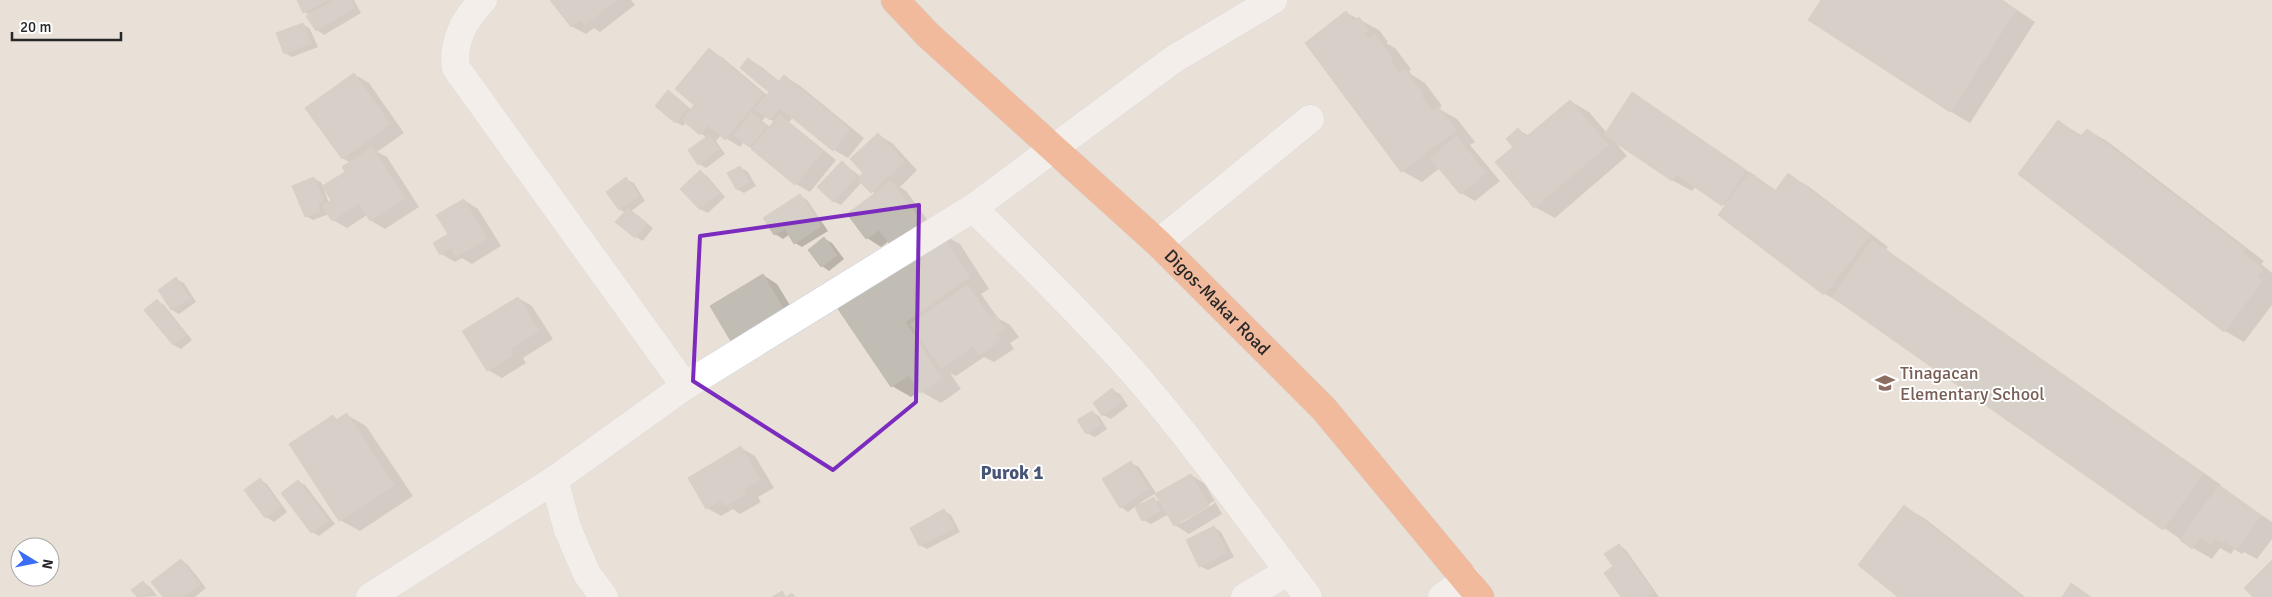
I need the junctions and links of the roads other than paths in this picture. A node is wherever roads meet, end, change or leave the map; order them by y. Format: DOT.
graph roads {
  1 [pos="483,0"];
  2 [pos="874,0"];
  3 [pos="895,0"];
  4 [pos="1273,0"];
  5 [pos="928,35"];
  6 [pos="1310,119"];
  7 [pos="1054,146"];
  8 [pos="973,208"];
  9 [pos="1158,243"];
  10 [pos="685,386"];
  11 [pos="554,480"];
  12 [pos="1289,571"];
  13 [pos="1474,588"];
  14 [pos="370,597"];
  15 [pos="604,597"];
  16 [pos="1245,597"];
  17 [pos="1308,597"];
  18 [pos="1442,597"];
  1 -- 10 [label="street"];
  2 -- 5 [label="highway, Digos-Makar Road"];
  3 -- 5 [label="highway, Digos-Makar Road"];
  4 -- 7 [label="street"];
  5 -- 7 [label="highway, Digos-Makar Road"];
  6 -- 9 [label="street"];
  7 -- 8 [label="street"];
  7 -- 9 [label="highway, Digos-Makar Road"];
  8 -- 10 [label="street"];
  8 -- 12 [label="street"];
  9 -- 13 [label="highway, Digos-Makar Road"];
  10 -- 11 [label="street"];
  11 -- 14 [label="street"];
  11 -- 15 [label="street"];
  12 -- 16 [label="street"];
  12 -- 17 [label="street"];
  13 -- 18 [label="street"];
}
